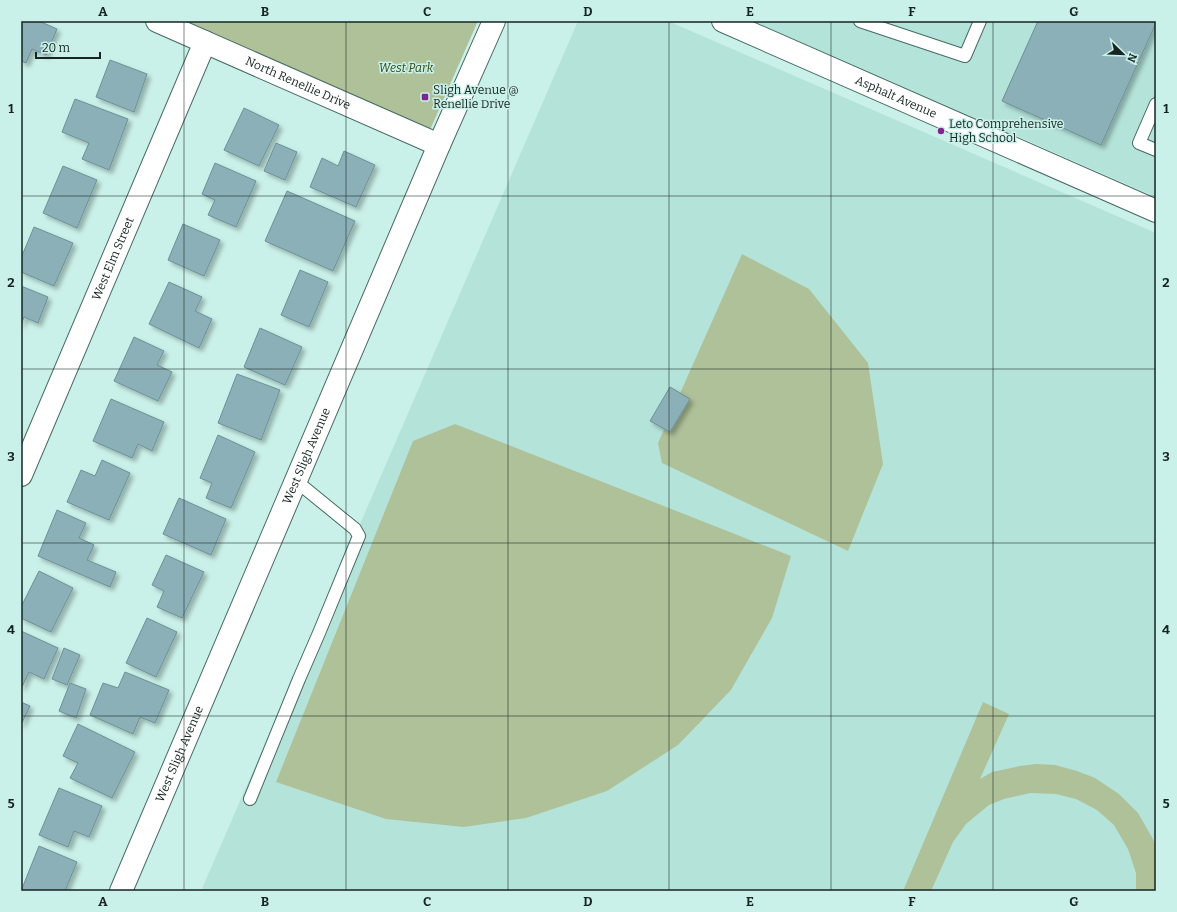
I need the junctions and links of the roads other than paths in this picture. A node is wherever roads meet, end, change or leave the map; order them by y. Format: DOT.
graph roads {
  1 [pos="157,21"];
  2 [pos="494,21"];
  3 [pos="723,21"];
  4 [pos="860,21"];
  5 [pos="980,21"];
  6 [pos="205,42"];
  7 [pos="1156,104"];
  8 [pos="439,146"];
  9 [pos="1156,150"];
  10 [pos="1156,212"];
  11 [pos="21,475"];
  12 [pos="296,481"];
  13 [pos="250,799"];
  14 [pos="121,891"];
  1 -- 6 [label="street, North Renellie Drive"];
  2 -- 8 [label="street, West Sligh Avenue"];
  3 -- 10 [label="street, Asphalt Avenue"];
  4 -- 5 [label="lane"];
  6 -- 8 [label="street, North Renellie Drive"];
  6 -- 11 [label="street, West Elm Street"];
  7 -- 9 [label="lane"];
  8 -- 12 [label="street, West Sligh Avenue"];
  12 -- 13 [label="lane"];
  12 -- 14 [label="street, West Sligh Avenue"];
}
